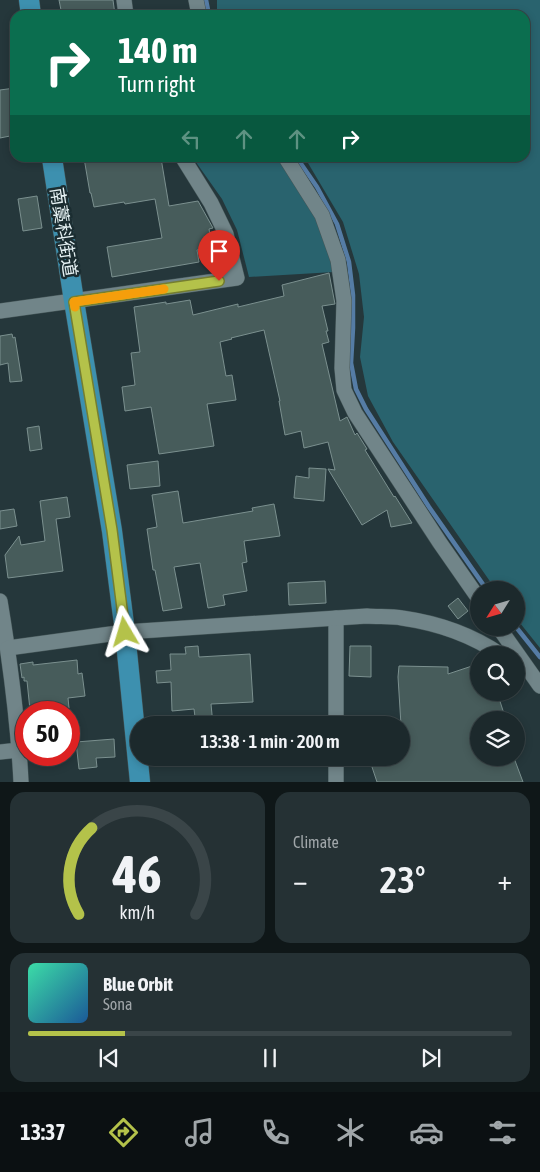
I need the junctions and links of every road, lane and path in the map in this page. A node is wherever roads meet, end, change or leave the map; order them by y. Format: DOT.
graph roads {
  1 [pos="53,162"];
  2 [pos="185,162"];
  3 [pos="289,162"];
  4 [pos="74,302"];
  5 [pos="0,311"];
  6 [pos="470,586"];
  7 [pos="0,601"];
  8 [pos="336,618"];
  9 [pos="125,632"];
  10 [pos="505,636"];
  11 [pos="487,646"];
  12 [pos="8,648"];
  13 [pos="525,675"];
  14 [pos="540,686"];
  15 [pos="540,693"];
  16 [pos="15,713"];
  17 [pos="336,716"];
  18 [pos="15,750"];
  19 [pos="0,752"];
  20 [pos="20,766"];
  21 [pos="336,766"];
  22 [pos="21,782"];
  23 [pos="140,782"];
  24 [pos="336,782"];
  1 -- 4 [label="main road, 南藁科街道"];
  2 -- 4 [label="street"];
  3 -- 6 [label="street"];
  4 -- 5 [label="street"];
  4 -- 9 [label="main road, 南藁科街道"];
  7 -- 12 [label="street"];
  8 -- 9 [label="street"];
  8 -- 11 [label="street"];
  8 -- 17 [label="street"];
  9 -- 12 [label="street"];
  9 -- 23 [label="main road, 南藁科街道"];
  10 -- 14 [label="street"];
  12 -- 16 [label="street"];
  13 -- 15 [label="street"];
  18 -- 19 [label="street"];
  20 -- 22 [label="street"];
  21 -- 24 [label="street"];
}
